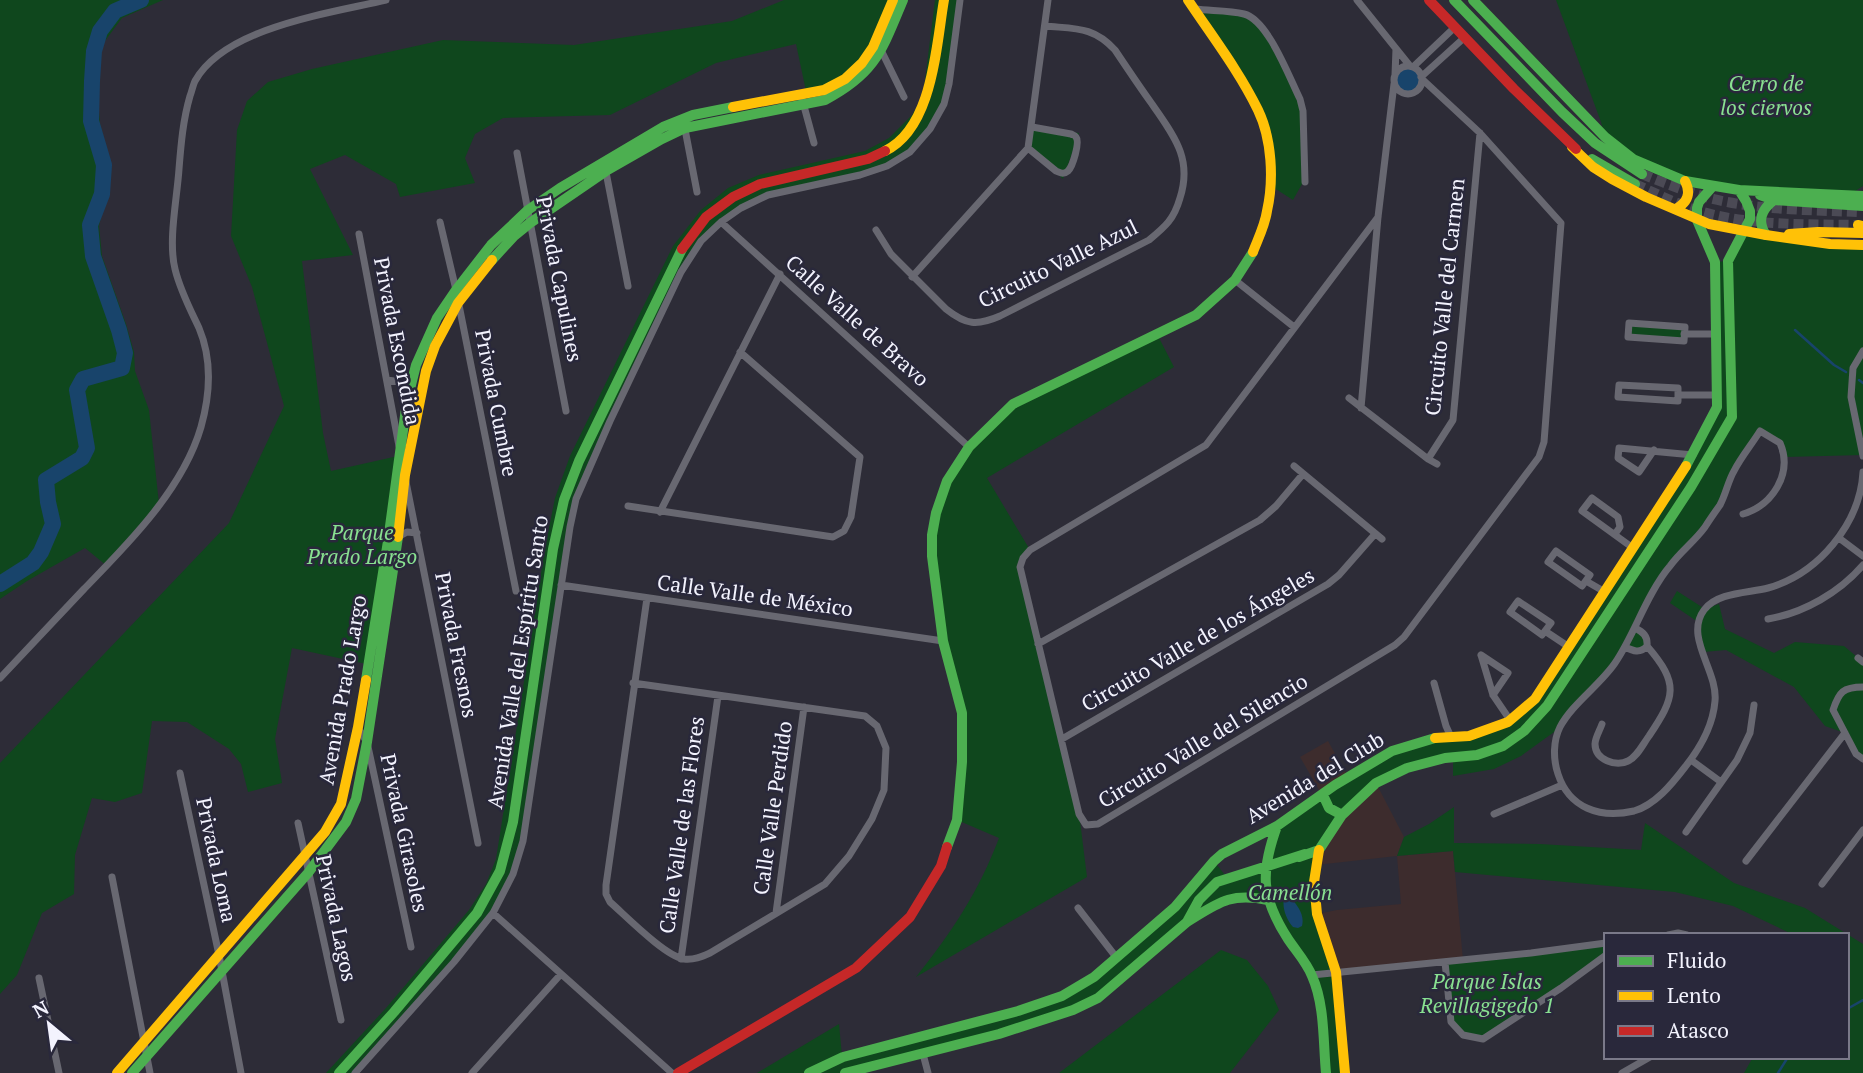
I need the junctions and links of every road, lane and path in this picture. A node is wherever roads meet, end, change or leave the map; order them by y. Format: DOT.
graph roads {
  1 [pos="386,0"];
  2 [pos="893,0"];
  3 [pos="903,0"];
  4 [pos="944,0"];
  5 [pos="960,0"];
  6 [pos="1048,0"];
  7 [pos="1188,0"];
  8 [pos="1357,0"];
  9 [pos="1429,0"];
  10 [pos="1454,0"];
  11 [pos="1473,0"];
  12 [pos="1195,9"];
  13 [pos="1045,26"];
  14 [pos="884,32"];
  15 [pos="1460,32"];
  16 [pos="1396,48"];
  17 [pos="882,52"];
  18 [pos="1417,72"];
  19 [pos="1395,75"];
  20 [pos="1394,84"];
  21 [pos="1417,90"];
  22 [pos="1405,93"];
  23 [pos="1438,95"];
  24 [pos="904,97"];
  25 [pos="1548,97"];
  26 [pos="802,100"];
  27 [pos="1391,107"];
  28 [pos="1585,118"];
  29 [pos="684,123"];
  30 [pos="1032,127"];
  31 [pos="1480,133"];
  32 [pos="814,143"];
  33 [pos="1572,147"];
  34 [pos="1028,148"];
  35 [pos="517,153"];
  36 [pos="605,166"];
  37 [pos="1642,174"];
  38 [pos="1685,181"];
  39 [pos="1305,182"];
  40 [pos="1635,184"];
  41 [pos="1713,186"];
  42 [pos="1745,191"];
  43 [pos="697,192"];
  44 [pos="1863,196"];
  45 [pos="1774,200"];
  46 [pos="1676,209"];
  47 [pos="1861,210"];
  48 [pos="528,211"];
  49 [pos="1378,218"];
  50 [pos="1697,220"];
  51 [pos="440,222"];
  52 [pos="721,222"];
  53 [pos="530,223"];
  54 [pos="1861,228"];
  55 [pos="876,230"];
  56 [pos="1743,231"];
  57 [pos="359,234"];
  58 [pos="1770,236"];
  59 [pos="1863,244"];
  60 [pos="780,274"];
  61 [pos="912,277"];
  62 [pos="1235,280"];
  63 [pos="628,286"];
  64 [pos="456,290"];
  65 [pos="458,303"];
  66 [pos="1294,327"];
  67 [pos="1684,334"];
  68 [pos="1717,334"];
  69 [pos="1863,351"];
  70 [pos="740,352"];
  71 [pos="413,378"];
  72 [pos="387,380"];
  73 [pos="1678,395"];
  74 [pos="1717,395"];
  75 [pos="1349,398"];
  76 [pos="1361,408"];
  77 [pos="566,411"];
  78 [pos="969,447"];
  79 [pos="1654,450"];
  80 [pos="400,454"];
  81 [pos="1692,455"];
  82 [pos="1863,456"];
  83 [pos="1428,459"];
  84 [pos="1437,464"];
  85 [pos="1294,466"];
  86 [pos="1863,472"];
  87 [pos="1303,474"];
  88 [pos="405,475"];
  89 [pos="628,506"];
  90 [pos="660,512"];
  91 [pos="1743,514"];
  92 [pos="417,533"];
  93 [pos="1615,534"];
  94 [pos="398,537"];
  95 [pos="1839,538"];
  96 [pos="1633,548"];
  97 [pos="1863,556"];
  98 [pos="1863,565"];
  99 [pos="1619,571"];
  100 [pos="1630,578"];
  101 [pos="1586,580"];
  102 [pos="561,585"];
  103 [pos="516,591"];
  104 [pos="1605,592"];
  105 [pos="647,598"];
  106 [pos="1768,619"];
  107 [pos="1635,628"];
  108 [pos="1545,631"];
  109 [pos="943,640"];
  110 [pos="1038,644"];
  111 [pos="1647,646"];
  112 [pos="1625,647"];
  113 [pos="1569,648"];
  114 [pos="0,678"];
  115 [pos="1434,683"];
  116 [pos="633,684"];
  117 [pos="1863,687"];
  118 [pos="1493,695"];
  119 [pos="718,696"];
  120 [pos="1535,699"];
  121 [pos="1754,705"];
  122 [pos="1546,706"];
  123 [pos="804,707"];
  124 [pos="1510,720"];
  125 [pos="1602,724"];
  126 [pos="358,727"];
  127 [pos="1844,733"];
  128 [pos="1451,737"];
  129 [pos="1062,739"];
  130 [pos="367,742"];
  131 [pos="1863,759"];
  132 [pos="1691,760"];
  133 [pos="180,773"];
  134 [pos="1721,782"];
  135 [pos="1562,785"];
  136 [pos="1323,795"];
  137 [pos="1494,814"];
  138 [pos="1342,815"];
  139 [pos="298,823"];
  140 [pos="1274,829"];
  141 [pos="1863,830"];
  142 [pos="1685,832"];
  143 [pos="478,843"];
  144 [pos="1319,849"];
  145 [pos="305,855"];
  146 [pos="1746,860"];
  147 [pos="308,873"];
  148 [pos="112,877"];
  149 [pos="1822,884"];
  150 [pos="1268,900"];
  151 [pos="1078,908"];
  152 [pos="493,913"];
  153 [pos="776,913"];
  154 [pos="1187,922"];
  155 [pos="1604,943"];
  156 [pos="411,947"];
  157 [pos="219,955"];
  158 [pos="1604,956"];
  159 [pos="1116,957"];
  160 [pos="681,958"];
  161 [pos="1445,962"];
  162 [pos="222,971"];
  163 [pos="1336,972"];
  164 [pos="561,974"];
  165 [pos="1312,975"];
  166 [pos="39,978"];
  167 [pos="341,1020"];
  168 [pos="145,1041"];
  169 [pos="923,1054"];
  170 [pos="146,1057"];
  171 [pos="1646,1059"];
  172 [pos="59,1073"];
  173 [pos="117,1073"];
  174 [pos="132,1073"];
  175 [pos="150,1073"];
  176 [pos="241,1073"];
  177 [pos="339,1073"];
  178 [pos="355,1073"];
  179 [pos="472,1073"];
  180 [pos="672,1073"];
  181 [pos="678,1073"];
  182 [pos="809,1073"];
  183 [pos="845,1073"];
  184 [pos="928,1073"];
  185 [pos="1326,1073"];
  186 [pos="1345,1073"];
  187 [pos="1622,1073"];
  1 -- 114 [label="street"];
  2 -- 14 [label="street, Avenida Prado Largo"];
  3 -- 14 [label="street, Avenida Prado Largo"];
  4 -- 177 [label="street, Avenida Valle del Espíritu Santo"];
  5 -- 52 [label="street"];
  6 -- 13 [label="street"];
  7 -- 12 [label="street"];
  8 -- 16 [label="street, Circuito Valle del Silencio"];
  9 -- 15 [label="street"];
  10 -- 25 [label="street"];
  11 -- 28 [label="street"];
  12 -- 39 [label="street"];
  12 -- 62 [label="street"];
  13 -- 30 [label="street"];
  13 -- 61 [label="street, Circuito Valle Azul"];
  14 -- 17 [label="street, Avenida Prado Largo"];
  14 -- 26 [label="street, Avenida Prado Largo"];
  15 -- 18 [label="street"];
  15 -- 18 [label="street"];
  15 -- 33 [label="street"];
  16 -- 18 [label="street, Circuito Valle del Silencio"];
  16 -- 19 [label="street"];
  17 -- 24 [label="street"];
  17 -- 26 [label="street, Avenida Prado Largo"];
  18 -- 19 [label="street"];
  18 -- 21 [label="street"];
  18 -- 23 [label="street, Circuito Valle del Silencio"];
  19 -- 20 [label="street"];
  20 -- 22 [label="street"];
  20 -- 27 [label="street"];
  21 -- 22 [label="street"];
  21 -- 23 [label="street, Circuito Valle del Silencio"];
  22 -- 27 [label="street"];
  23 -- 31 [label="street, Circuito Valle del Silencio"];
  25 -- 28 [label="street"];
  25 -- 37 [label="street"];
  26 -- 29 [label="street, Avenida Prado Largo"];
  26 -- 32 [label="street"];
  27 -- 49 [label="street"];
  28 -- 38 [label="street"];
  29 -- 36 [label="street, Avenida Prado Largo"];
  29 -- 43 [label="street"];
  30 -- 34 [label="street"];
  30 -- 34 [label="street"];
  31 -- 83 [label="street, Circuito Valle del Carmen"];
  31 -- 129 [label="street, Circuito Valle del Silencio"];
  33 -- 40 [label="street"];
  33 -- 46 [label="street"];
  34 -- 61 [label="street"];
  35 -- 48 [label="street, Privada Capulines"];
  36 -- 48 [label="street, Avenida Prado Largo"];
  36 -- 53 [label="street, Avenida Prado Largo"];
  36 -- 63 [label="street"];
  38 -- 41 [label="street"];
  38 -- 46 [label="street"];
  41 -- 42 [label="street"];
  41 -- 50 [label="street"];
  42 -- 44 [label="street"];
  42 -- 45 [label="street"];
  42 -- 56 [label="street, Avenida del Club"];
  45 -- 47 [label="street"];
  45 -- 58 [label="street"];
  46 -- 50 [label="street"];
  48 -- 53 [label="street, Privada Capulines"];
  48 -- 64 [label="street, Avenida Prado Largo"];
  49 -- 66 [label="street, Circuito Valle del Silencio"];
  49 -- 76 [label="street"];
  50 -- 56 [label="street"];
  50 -- 68 [label="street, Avenida del Club"];
  51 -- 64 [label="street, Privada Cumbre"];
  52 -- 60 [label="street, Calle Valle de Bravo"];
  52 -- 102 [label="street"];
  53 -- 65 [label="street, Avenida Prado Largo"];
  53 -- 77 [label="street, Privada Capulines"];
  54 -- 58 [label="street"];
  55 -- 61 [label="street, Circuito Valle Azul"];
  56 -- 58 [label="street"];
  56 -- 100 [label="street, Avenida del Club"];
  57 -- 72 [label="street, Privada Escondida"];
  58 -- 59 [label="street"];
  60 -- 70 [label="street"];
  60 -- 78 [label="street, Calle Valle de Bravo"];
  62 -- 66 [label="street"];
  62 -- 78 [label="street"];
  64 -- 65 [label="street, Privada Cumbre"];
  64 -- 71 [label="street, Avenida Prado Largo"];
  65 -- 88 [label="street, Avenida Prado Largo"];
  65 -- 103 [label="street, Privada Cumbre"];
  66 -- 110 [label="street, Circuito Valle del Silencio"];
  67 -- 67 [label="street"];
  67 -- 68 [label="street"];
  68 -- 74 [label="street, Avenida del Club"];
  69 -- 82 [label="street"];
  70 -- 90 [label="street"];
  70 -- 90 [label="street"];
  71 -- 72 [label="street"];
  71 -- 80 [label="street, Avenida Prado Largo"];
  72 -- 80 [label="street, Privada Escondida"];
  73 -- 73 [label="street"];
  73 -- 74 [label="street"];
  74 -- 81 [label="street, Avenida del Club"];
  75 -- 76 [label="street, Circuito Valle del Carmen"];
  76 -- 83 [label="street, Circuito Valle del Carmen"];
  78 -- 109 [label="street"];
  79 -- 79 [label="street"];
  79 -- 81 [label="street"];
  80 -- 88 [label="street, Privada Fresnos"];
  80 -- 126 [label="street, Avenida Prado Largo"];
  81 -- 96 [label="street, Avenida del Club"];
  83 -- 84 [label="street, Circuito Valle del Carmen"];
  85 -- 87 [label="street, Circuito Valle de los Ángeles"];
  86 -- 95 [label="street"];
  87 -- 110 [label="street"];
  87 -- 129 [label="street, Circuito Valle de los Ángeles"];
  88 -- 92 [label="street, Privada Fresnos"];
  88 -- 94 [label="street, Avenida Prado Largo"];
  89 -- 90 [label="street"];
  91 -- 107 [label="street"];
  92 -- 94 [label="street"];
  92 -- 143 [label="street, Privada Fresnos"];
  93 -- 93 [label="street"];
  93 -- 96 [label="street"];
  94 -- 130 [label="street, Avenida Prado Largo"];
  95 -- 97 [label="street"];
  95 -- 132 [label="street"];
  96 -- 99 [label="street, Avenida del Club"];
  98 -- 106 [label="street"];
  99 -- 100 [label="street"];
  99 -- 104 [label="street, Avenida del Club"];
  100 -- 122 [label="street, Avenida del Club"];
  101 -- 101 [label="street"];
  101 -- 104 [label="street"];
  102 -- 105 [label="street, Calle Valle de México"];
  102 -- 152 [label="street"];
  104 -- 113 [label="street, Avenida del Club"];
  105 -- 109 [label="street, Calle Valle de México"];
  105 -- 116 [label="street"];
  107 -- 111 [label="street"];
  107 -- 112 [label="street"];
  108 -- 108 [label="street"];
  108 -- 113 [label="street"];
  109 -- 181 [label="street"];
  110 -- 129 [label="street, Circuito Valle del Silencio"];
  111 -- 112 [label="street"];
  111 -- 125 [label="street"];
  112 -- 135 [label="street"];
  113 -- 120 [label="street, Avenida del Club"];
  115 -- 128 [label="street"];
  116 -- 119 [label="street"];
  116 -- 160 [label="street"];
  117 -- 127 [label="street"];
  118 -- 118 [label="street"];
  118 -- 124 [label="street"];
  119 -- 123 [label="street"];
  119 -- 160 [label="street, Calle Valle de las Flores"];
  120 -- 122 [label="street"];
  120 -- 124 [label="street, Avenida del Club"];
  121 -- 134 [label="street"];
  122 -- 138 [label="street, Avenida del Club"];
  123 -- 153 [label="street, Calle Valle Perdido"];
  123 -- 153 [label="street"];
  124 -- 128 [label="street, Avenida del Club"];
  126 -- 130 [label="street, Privada Girasoles"];
  126 -- 145 [label="street, Avenida Prado Largo"];
  127 -- 131 [label="street"];
  127 -- 146 [label="street"];
  128 -- 136 [label="street, Avenida del Club"];
  130 -- 147 [label="street, Avenida Prado Largo"];
  130 -- 156 [label="street, Privada Girasoles"];
  132 -- 134 [label="street"];
  132 -- 135 [label="street"];
  133 -- 157 [label="street, Privada Loma"];
  134 -- 142 [label="street"];
  135 -- 137 [label="street"];
  136 -- 138 [label="street"];
  136 -- 140 [label="street, Avenida del Club"];
  138 -- 144 [label="street, Avenida del Club"];
  139 -- 145 [label="street, Privada Lagos"];
  140 -- 150 [label="street"];
  140 -- 159 [label="street, Avenida del Club"];
  141 -- 149 [label="street"];
  144 -- 154 [label="street"];
  144 -- 163 [label="street"];
  145 -- 147 [label="street, Privada Lagos"];
  145 -- 157 [label="street, Avenida Prado Largo"];
  147 -- 162 [label="street, Avenida Prado Largo"];
  147 -- 167 [label="street, Privada Lagos"];
  148 -- 168 [label="street"];
  150 -- 154 [label="street"];
  150 -- 165 [label="street"];
  151 -- 159 [label="street"];
  152 -- 164 [label="street"];
  152 -- 178 [label="street"];
  153 -- 160 [label="street"];
  154 -- 169 [label="street"];
  155 -- 161 [label="street"];
  157 -- 162 [label="street, Privada Loma"];
  157 -- 168 [label="street, Avenida Prado Largo"];
  158 -- 161 [label="street"];
  159 -- 182 [label="street, Avenida del Club"];
  161 -- 163 [label="street"];
  162 -- 170 [label="street, Avenida Prado Largo"];
  162 -- 176 [label="street, Privada Loma"];
  163 -- 165 [label="street"];
  163 -- 186 [label="street"];
  164 -- 179 [label="street"];
  164 -- 180 [label="street"];
  165 -- 185 [label="street"];
  166 -- 172 [label="street"];
  168 -- 170 [label="street"];
  168 -- 173 [label="street, Avenida Prado Largo"];
  169 -- 183 [label="street"];
  169 -- 184 [label="street"];
  170 -- 174 [label="street, Avenida Prado Largo"];
  170 -- 175 [label="street"];
  171 -- 187 [label="street"];
}
